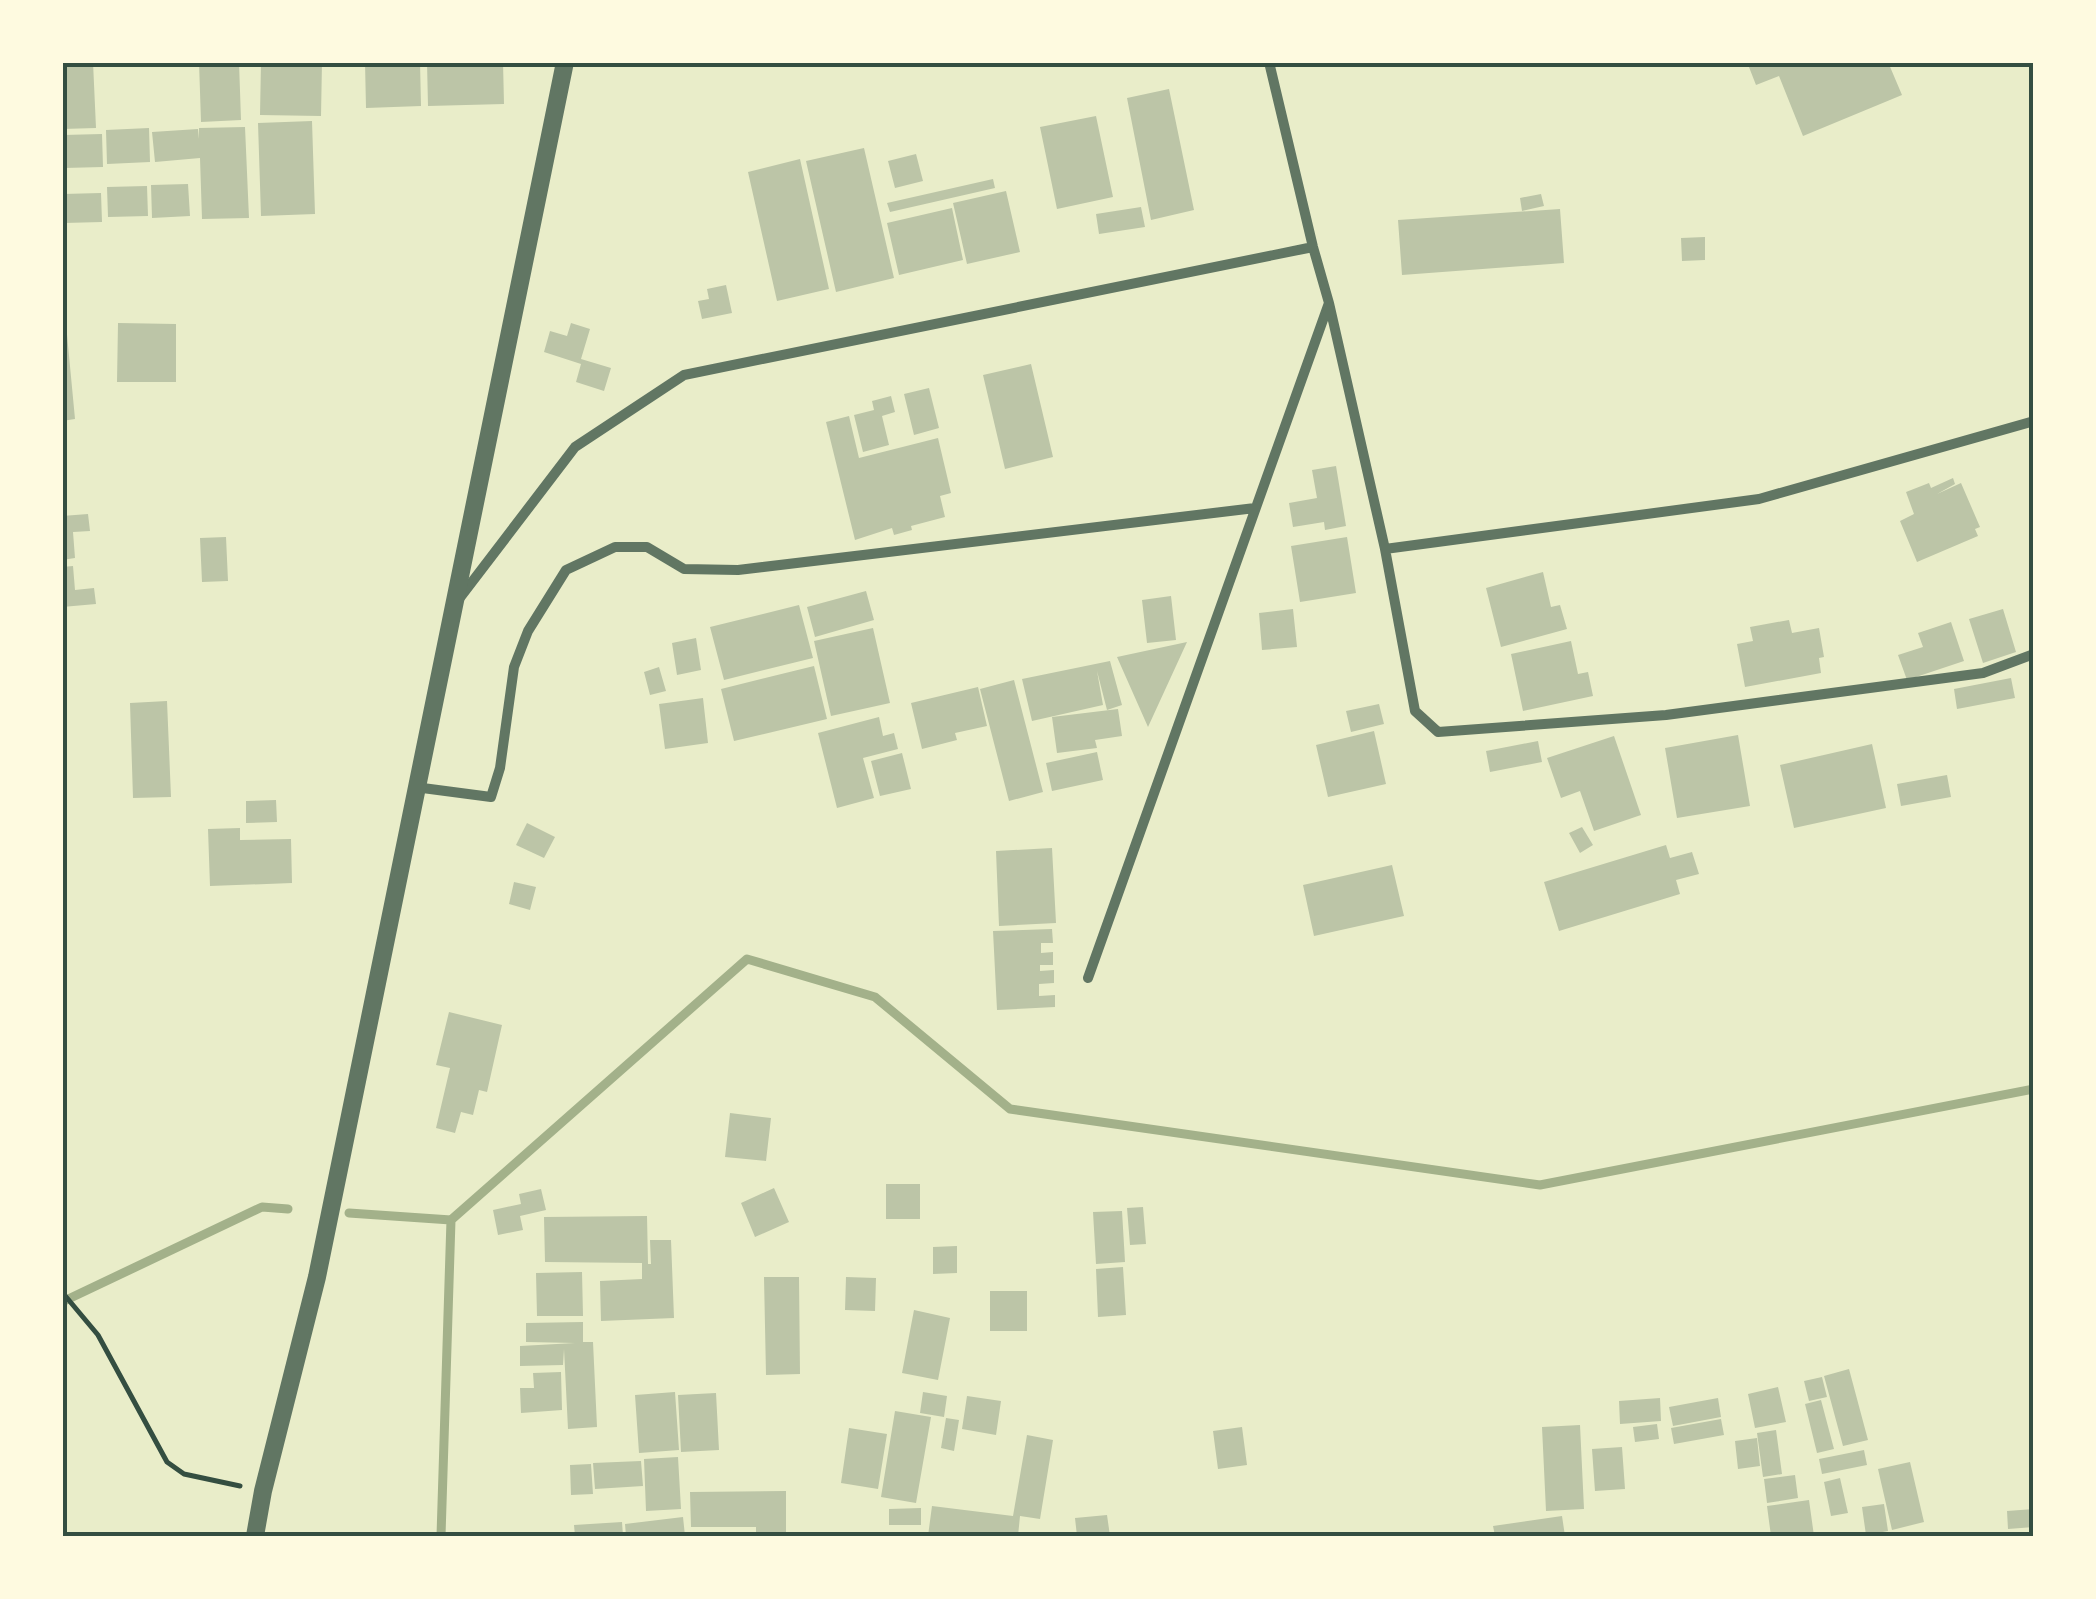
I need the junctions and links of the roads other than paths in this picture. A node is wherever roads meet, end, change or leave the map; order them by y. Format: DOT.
graph roads {
  1 [pos="565,62"];
  2 [pos="1268,62"];
  3 [pos="1313,247"];
  4 [pos="1329,303"];
  5 [pos="2034,421"];
  6 [pos="1255,508"];
  7 [pos="1385,549"];
  8 [pos="456,603"];
  9 [pos="2034,654"];
  10 [pos="415,787"];
  11 [pos="1088,978"];
  12 [pos="255,1536"];
  1 -- 8 [label="street"];
  2 -- 3 [label="street"];
  3 -- 4 [label="street"];
  3 -- 8 [label="street"];
  4 -- 6 [label="street"];
  4 -- 7 [label="street"];
  5 -- 7 [label="street"];
  6 -- 10 [label="street"];
  6 -- 11 [label="street"];
  7 -- 9 [label="street"];
  8 -- 10 [label="street"];
  10 -- 12 [label="street"];
}
